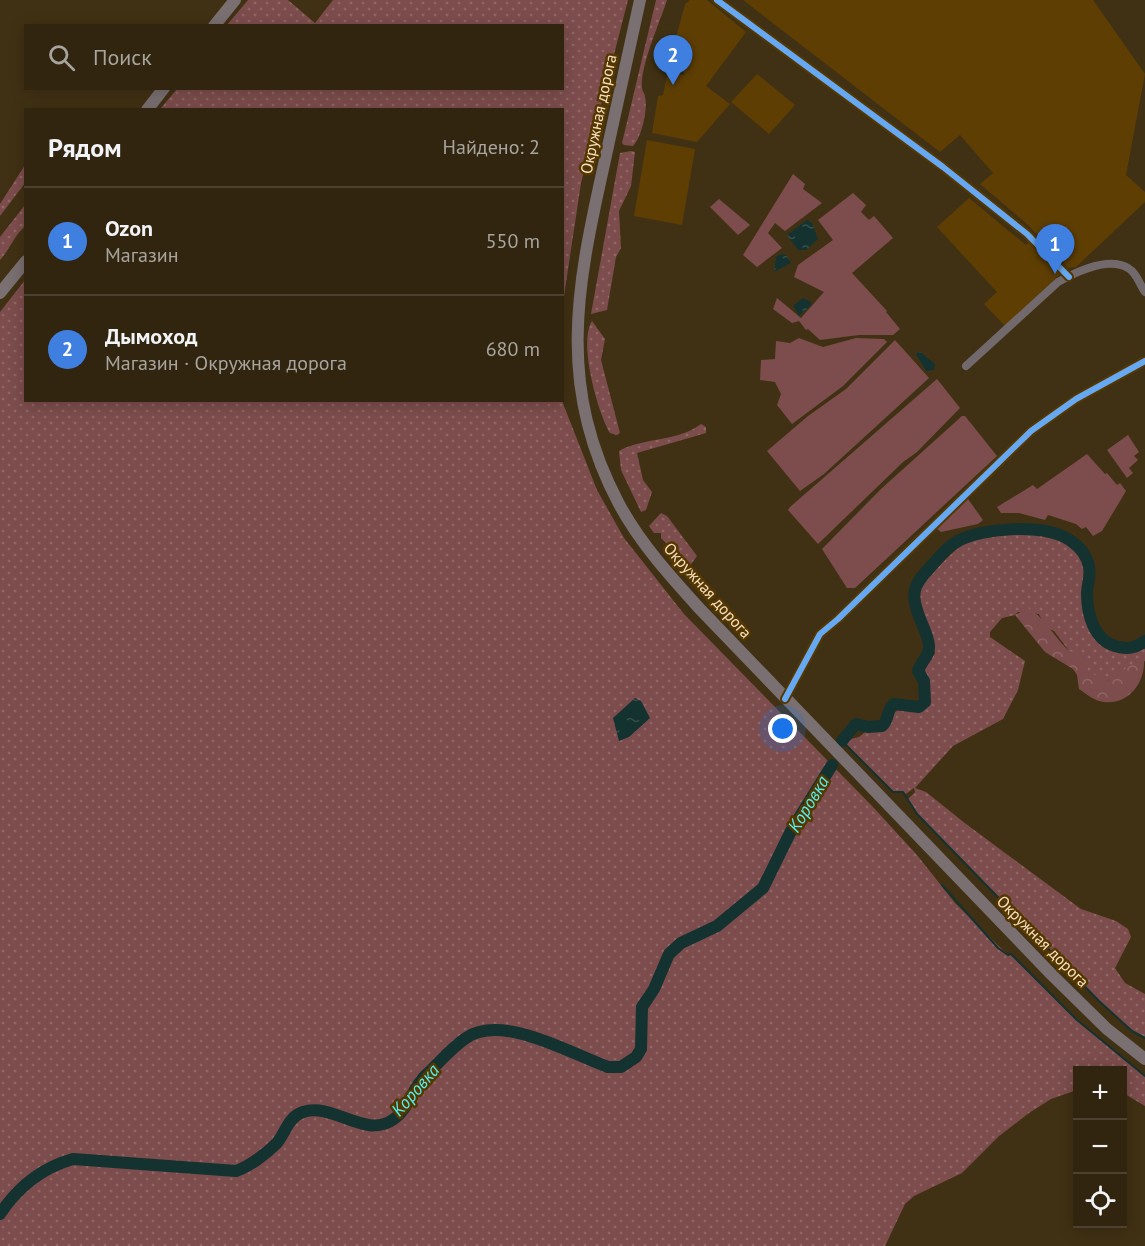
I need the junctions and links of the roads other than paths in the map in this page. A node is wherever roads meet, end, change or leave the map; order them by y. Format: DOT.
graph roads {
  1 [pos="235,0"];
  2 [pos="640,0"];
  3 [pos="717,0"];
  4 [pos="216,24"];
  5 [pos="162,90"];
  6 [pos="149,108"];
  7 [pos="24,263"];
  8 [pos="1069,277"];
  9 [pos="1142,281"];
  10 [pos="1145,292"];
  11 [pos="0,293"];
  12 [pos="1145,361"];
  13 [pos="966,366"];
  14 [pos="785,699"];
  15 [pos="1145,1059"];
  1 -- 4 [label="main road"];
  2 -- 14 [label="main road, Окружная дорога"];
  3 -- 8 [label="street"];
  5 -- 6 [label="main road"];
  7 -- 11 [label="main road"];
  8 -- 9 [label="street"];
  8 -- 13 [label="street"];
  9 -- 10 [label="street"];
  12 -- 14 [label="street"];
  14 -- 15 [label="main road, Окружная дорога"];
}
